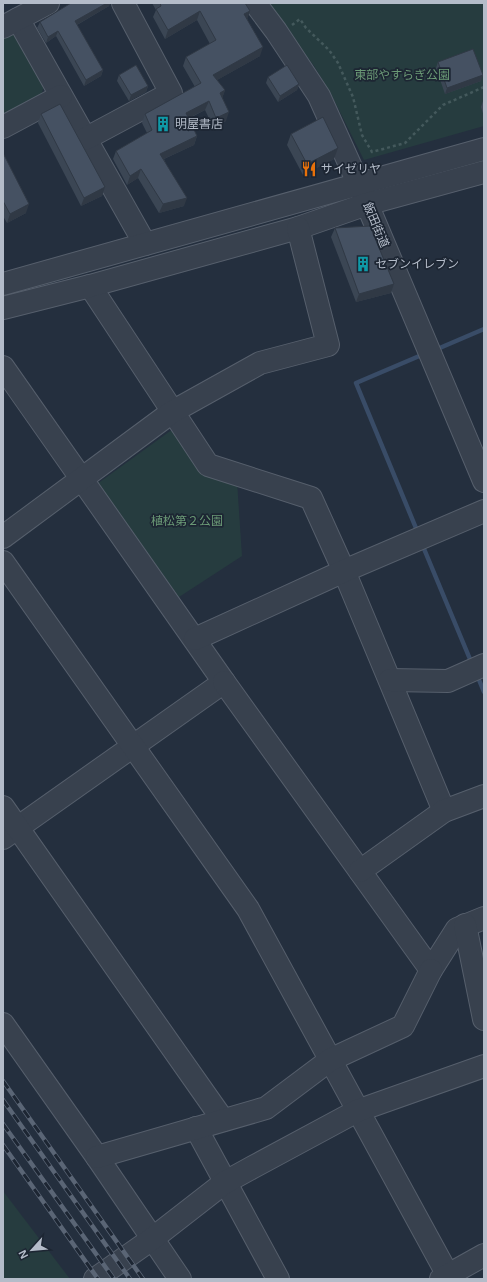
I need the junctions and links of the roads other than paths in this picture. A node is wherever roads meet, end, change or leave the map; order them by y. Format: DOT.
graph roads {
  1 [pos="48,3"];
  2 [pos="123,3"];
  3 [pos="255,3"];
  4 [pos="11,23"];
  5 [pos="61,96"];
  6 [pos="3,127"];
  7 [pos="85,139"];
  8 [pos="484,149"];
  9 [pos="484,172"];
  10 [pos="363,194"];
  11 [pos="298,228"];
  12 [pos="145,244"];
  13 [pos="3,284"];
  14 [pos="90,286"];
  15 [pos="3,308"];
  16 [pos="3,367"];
  17 [pos="172,412"];
  18 [pos="81,478"];
  19 [pos="484,481"];
  20 [pos="484,512"];
  21 [pos="3,537"];
  22 [pos="3,562"];
  23 [pos="344,571"];
  24 [pos="195,639"];
  25 [pos="484,666"];
  26 [pos="390,680"];
  27 [pos="224,682"];
  28 [pos="134,745"];
  29 [pos="484,796"];
  30 [pos="3,806"];
  31 [pos="444,811"];
  32 [pos="10,833"];
  33 [pos="360,871"];
  34 [pos="475,922"];
  35 [pos="431,970"];
  36 [pos="484,1019"];
  37 [pos="3,1024"];
  38 [pos="330,1060"];
  39 [pos="484,1066"];
  40 [pos="357,1111"];
  41 [pos="223,1120"];
  42 [pos="196,1128"];
  43 [pos="98,1157"];
  44 [pos="224,1182"];
  45 [pos="152,1239"];
  46 [pos="484,1255"];
  47 [pos="446,1278"];
  48 [pos="95,1279"];
  49 [pos="180,1279"];
  50 [pos="278,1279"];
  1 -- 4 [label="street"];
  2 -- 7 [label="street"];
  3 -- 10 [label="street, 飯田街道"];
  4 -- 5 [label="street"];
  5 -- 6 [label="street"];
  5 -- 7 [label="street"];
  7 -- 12 [label="street"];
  8 -- 10 [label="street"];
  9 -- 10 [label="street"];
  10 -- 11 [label="street"];
  10 -- 12 [label="street"];
  10 -- 19 [label="street, 飯田街道"];
  11 -- 14 [label="street"];
  11 -- 17 [label="street"];
  12 -- 13 [label="street"];
  14 -- 15 [label="street"];
  14 -- 17 [label="street"];
  16 -- 18 [label="street"];
  17 -- 18 [label="street"];
  17 -- 23 [label="street"];
  18 -- 21 [label="street"];
  18 -- 24 [label="street"];
  20 -- 23 [label="street"];
  22 -- 28 [label="street"];
  23 -- 24 [label="street"];
  23 -- 26 [label="street"];
  24 -- 27 [label="street"];
  25 -- 26 [label="street"];
  26 -- 31 [label="street"];
  27 -- 28 [label="street"];
  27 -- 33 [label="street"];
  28 -- 32 [label="street"];
  28 -- 38 [label="street"];
  29 -- 31 [label="street"];
  30 -- 32 [label="street"];
  31 -- 33 [label="street"];
  32 -- 41 [label="street"];
  33 -- 35 [label="street"];
  34 -- 35 [label="street"];
  34 -- 36 [label="street"];
  35 -- 38 [label="street"];
  37 -- 43 [label="street"];
  38 -- 40 [label="street"];
  38 -- 41 [label="street"];
  39 -- 40 [label="street"];
  40 -- 44 [label="street"];
  40 -- 47 [label="street"];
  41 -- 42 [label="street"];
  42 -- 43 [label="street"];
  42 -- 44 [label="street"];
  43 -- 45 [label="street"];
  44 -- 45 [label="street"];
  44 -- 50 [label="street"];
  45 -- 48 [label="street"];
  45 -- 49 [label="street"];
  46 -- 47 [label="street"];
}
